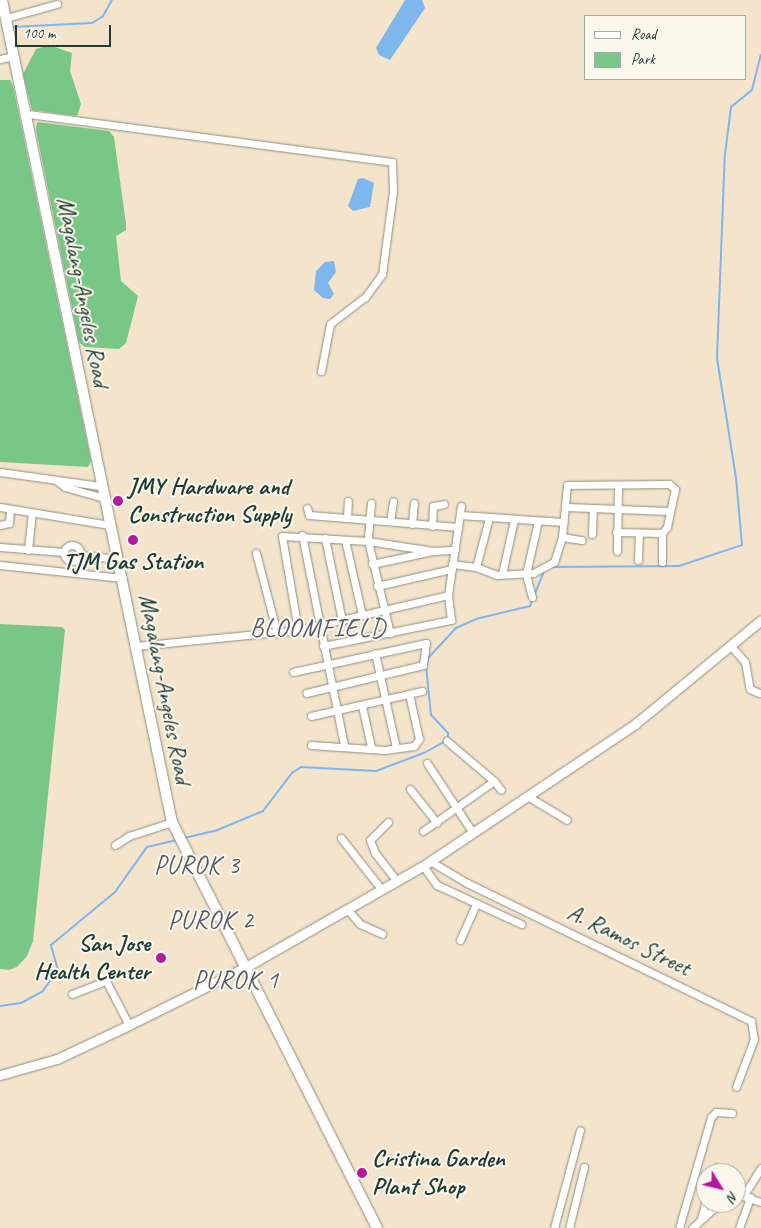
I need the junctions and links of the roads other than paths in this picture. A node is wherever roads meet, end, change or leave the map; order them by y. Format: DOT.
graph roads {
  1 [pos="2,0"];
  2 [pos="57,4"];
  3 [pos="7,20"];
  4 [pos="14,56"];
  5 [pos="0,59"];
  6 [pos="28,114"];
  7 [pos="321,371"];
  8 [pos="0,472"];
  9 [pos="57,481"];
  10 [pos="86,484"];
  11 [pos="618,485"];
  12 [pos="100,486"];
  13 [pos="86,493"];
  14 [pos="104,498"];
  15 [pos="348,501"];
  16 [pos="370,502"];
  17 [pos="393,502"];
  18 [pos="414,504"];
  19 [pos="444,504"];
  20 [pos="0,506"];
  21 [pos="329,506"];
  22 [pos="461,506"];
  23 [pos="567,507"];
  24 [pos="10,508"];
  25 [pos="307,508"];
  26 [pos="593,508"];
  27 [pos="617,510"];
  28 [pos="670,512"];
  29 [pos="32,513"];
  30 [pos="460,515"];
  31 [pos="327,516"];
  32 [pos="347,518"];
  33 [pos="489,518"];
  34 [pos="368,519"];
  35 [pos="514,520"];
  36 [pos="390,521"];
  37 [pos="538,522"];
  38 [pos="564,522"];
  39 [pos="412,524"];
  40 [pos="0,525"];
  41 [pos="110,526"];
  42 [pos="432,526"];
  43 [pos="459,528"];
  44 [pos="616,532"];
  45 [pos="639,533"];
  46 [pos="662,533"];
  47 [pos="592,534"];
  48 [pos="302,535"];
  49 [pos="562,537"];
  50 [pos="325,538"];
  51 [pos="345,540"];
  52 [pos="368,540"];
  53 [pos="582,540"];
  54 [pos="0,547"];
  55 [pos="28,550"];
  56 [pos="433,550"];
  57 [pos="455,550"];
  58 [pos="617,551"];
  59 [pos="64,552"];
  60 [pos="256,553"];
  61 [pos="80,555"];
  62 [pos="118,559"];
  63 [pos="638,560"];
  64 [pos="662,562"];
  65 [pos="372,564"];
  66 [pos="0,565"];
  67 [pos="452,566"];
  68 [pos="476,567"];
  69 [pos="502,574"];
  70 [pos="526,574"];
  71 [pos="122,578"];
  72 [pos="377,586"];
  73 [pos="448,595"];
  74 [pos="532,597"];
  75 [pos="383,611"];
  76 [pos="362,615"];
  77 [pos="761,620"];
  78 [pos="342,621"];
  79 [pos="320,625"];
  80 [pos="298,630"];
  81 [pos="277,633"];
  82 [pos="390,633"];
  83 [pos="136,646"];
  84 [pos="323,646"];
  85 [pos="732,646"];
  86 [pos="375,653"];
  87 [pos="326,664"];
  88 [pos="293,672"];
  89 [pos="380,677"];
  90 [pos="332,688"];
  91 [pos="422,691"];
  92 [pos="306,693"];
  93 [pos="759,693"];
  94 [pos="409,694"];
  95 [pos="385,700"];
  96 [pos="362,706"];
  97 [pos="337,712"];
  98 [pos="311,716"];
  99 [pos="447,741"];
  100 [pos="311,745"];
  101 [pos="344,746"];
  102 [pos="371,747"];
  103 [pos="396,748"];
  104 [pos="427,763"];
  105 [pos="494,781"];
  106 [pos="410,789"];
  107 [pos="501,790"];
  108 [pos="529,797"];
  109 [pos="456,807"];
  110 [pos="567,820"];
  111 [pos="172,822"];
  112 [pos="388,822"];
  113 [pos="438,823"];
  114 [pos="422,831"];
  115 [pos="473,833"];
  116 [pos="341,838"];
  117 [pos="114,845"];
  118 [pos="427,864"];
  119 [pos="397,881"];
  120 [pos="382,890"];
  121 [pos="476,904"];
  122 [pos="347,909"];
  123 [pos="521,924"];
  124 [pos="382,934"];
  125 [pos="460,940"];
  126 [pos="244,968"];
  127 [pos="72,994"];
  128 [pos="129,1025"];
  129 [pos="0,1075"];
  130 [pos="736,1087"];
  131 [pos="732,1113"];
  132 [pos="580,1130"];
  133 [pos="584,1167"];
  134 [pos="761,1168"];
  135 [pos="747,1196"];
  136 [pos="761,1202"];
  137 [pos="702,1213"];
  138 [pos="707,1213"];
  139 [pos="701,1218"];
  140 [pos="377,1228"];
  141 [pos="554,1228"];
  142 [pos="569,1228"];
  143 [pos="678,1228"];
  144 [pos="692,1228"];
  145 [pos="739,1228"];
  1 -- 3 [label="main road, Magalang-Angeles Road"];
  2 -- 3 [label="street"];
  3 -- 4 [label="main road, Magalang-Angeles Road"];
  4 -- 5 [label="street"];
  4 -- 6 [label="main road, Magalang-Angeles Road"];
  6 -- 7 [label="street"];
  6 -- 12 [label="main road, Magalang-Angeles Road"];
  8 -- 9 [label="street"];
  9 -- 10 [label="street"];
  9 -- 13 [label="street"];
  10 -- 12 [label="street"];
  10 -- 13 [label="street"];
  11 -- 23 [label="street"];
  11 -- 27 [label="street"];
  11 -- 28 [label="street"];
  12 -- 14 [label="main road, Magalang-Angeles Road"];
  13 -- 14 [label="street"];
  14 -- 41 [label="main road, Magalang-Angeles Road"];
  15 -- 32 [label="street"];
  16 -- 34 [label="street"];
  17 -- 36 [label="street"];
  18 -- 39 [label="street"];
  19 -- 42 [label="street"];
  20 -- 24 [label="street"];
  21 -- 31 [label="street"];
  22 -- 30 [label="street"];
  23 -- 26 [label="street"];
  23 -- 38 [label="street"];
  24 -- 29 [label="street"];
  24 -- 40 [label="street"];
  25 -- 31 [label="street"];
  26 -- 27 [label="street"];
  26 -- 47 [label="street"];
  27 -- 28 [label="street"];
  27 -- 44 [label="street"];
  28 -- 46 [label="street"];
  29 -- 41 [label="street"];
  29 -- 55 [label="street"];
  30 -- 33 [label="street"];
  30 -- 43 [label="street"];
  31 -- 32 [label="street"];
  32 -- 34 [label="street"];
  33 -- 35 [label="street"];
  33 -- 68 [label="street"];
  34 -- 36 [label="street"];
  34 -- 52 [label="street"];
  35 -- 37 [label="street"];
  35 -- 69 [label="street"];
  36 -- 39 [label="street"];
  37 -- 38 [label="street"];
  37 -- 70 [label="street"];
  38 -- 49 [label="street"];
  39 -- 42 [label="street"];
  41 -- 62 [label="main road, Magalang-Angeles Road"];
  42 -- 43 [label="street"];
  43 -- 57 [label="street"];
  44 -- 45 [label="street"];
  44 -- 58 [label="street"];
  45 -- 46 [label="street"];
  45 -- 63 [label="street"];
  46 -- 64 [label="street"];
  48 -- 50 [label="street"];
  48 -- 79 [label="street"];
  48 -- 80 [label="street"];
  49 -- 53 [label="street"];
  49 -- 70 [label="street"];
  50 -- 51 [label="street"];
  50 -- 78 [label="street"];
  51 -- 52 [label="street"];
  51 -- 76 [label="street"];
  52 -- 56 [label="street"];
  52 -- 65 [label="street"];
  54 -- 55 [label="street"];
  55 -- 59 [label="street"];
  56 -- 57 [label="street"];
  56 -- 65 [label="street"];
  57 -- 67 [label="street"];
  59 -- 61 [label="street"];
  59 -- 61 [label="street"];
  60 -- 81 [label="street"];
  61 -- 62 [label="street"];
  62 -- 71 [label="main road, Magalang-Angeles Road"];
  65 -- 72 [label="street"];
  66 -- 71 [label="street"];
  67 -- 68 [label="street"];
  67 -- 72 [label="street"];
  67 -- 73 [label="street"];
  68 -- 69 [label="street"];
  69 -- 70 [label="street"];
  70 -- 74 [label="street"];
  71 -- 83 [label="main road, Magalang-Angeles Road"];
  72 -- 75 [label="street"];
  73 -- 75 [label="street"];
  73 -- 82 [label="street"];
  75 -- 76 [label="street"];
  75 -- 82 [label="street"];
  76 -- 78 [label="street"];
  77 -- 85 [label="street"];
  78 -- 79 [label="street"];
  79 -- 80 [label="street"];
  79 -- 84 [label="street"];
  80 -- 81 [label="street"];
  81 -- 83 [label="street"];
  82 -- 84 [label="street"];
  83 -- 111 [label="main road, Magalang-Angeles Road"];
  84 -- 87 [label="street"];
  85 -- 93 [label="street"];
  85 -- 108 [label="street"];
  86 -- 87 [label="street"];
  86 -- 89 [label="street"];
  86 -- 89 [label="street"];
  87 -- 88 [label="street"];
  87 -- 90 [label="street"];
  89 -- 90 [label="street"];
  89 -- 95 [label="street"];
  90 -- 92 [label="street"];
  90 -- 97 [label="street"];
  91 -- 94 [label="street"];
  94 -- 95 [label="street"];
  94 -- 103 [label="street"];
  95 -- 96 [label="street"];
  95 -- 103 [label="street"];
  96 -- 97 [label="street"];
  96 -- 102 [label="street"];
  97 -- 98 [label="street"];
  97 -- 101 [label="street"];
  99 -- 105 [label="street"];
  100 -- 101 [label="street"];
  101 -- 102 [label="street"];
  102 -- 103 [label="street"];
  104 -- 109 [label="street"];
  105 -- 107 [label="street"];
  105 -- 109 [label="street"];
  106 -- 113 [label="street"];
  108 -- 110 [label="street"];
  108 -- 115 [label="street"];
  109 -- 113 [label="street"];
  109 -- 115 [label="street"];
  111 -- 117 [label="street"];
  111 -- 126 [label="main road, Magalang-Angeles Road"];
  112 -- 119 [label="street"];
  113 -- 114 [label="street"];
  115 -- 118 [label="street"];
  116 -- 120 [label="street"];
  118 -- 119 [label="street"];
  118 -- 121 [label="street"];
  118 -- 130 [label="street, A. Ramos Street"];
  119 -- 120 [label="street"];
  120 -- 122 [label="street"];
  121 -- 123 [label="street"];
  121 -- 125 [label="street"];
  122 -- 124 [label="street"];
  122 -- 126 [label="street"];
  126 -- 128 [label="street"];
  126 -- 140 [label="main road, Magalang-Angeles Road"];
  127 -- 128 [label="street"];
  128 -- 129 [label="street"];
  131 -- 143 [label="street"];
  132 -- 141 [label="street"];
  133 -- 142 [label="street"];
  134 -- 135 [label="street"];
  135 -- 136 [label="street"];
  135 -- 145 [label="street"];
  137 -- 139 [label="street"];
  138 -- 139 [label="street"];
  139 -- 144 [label="street"];
}
